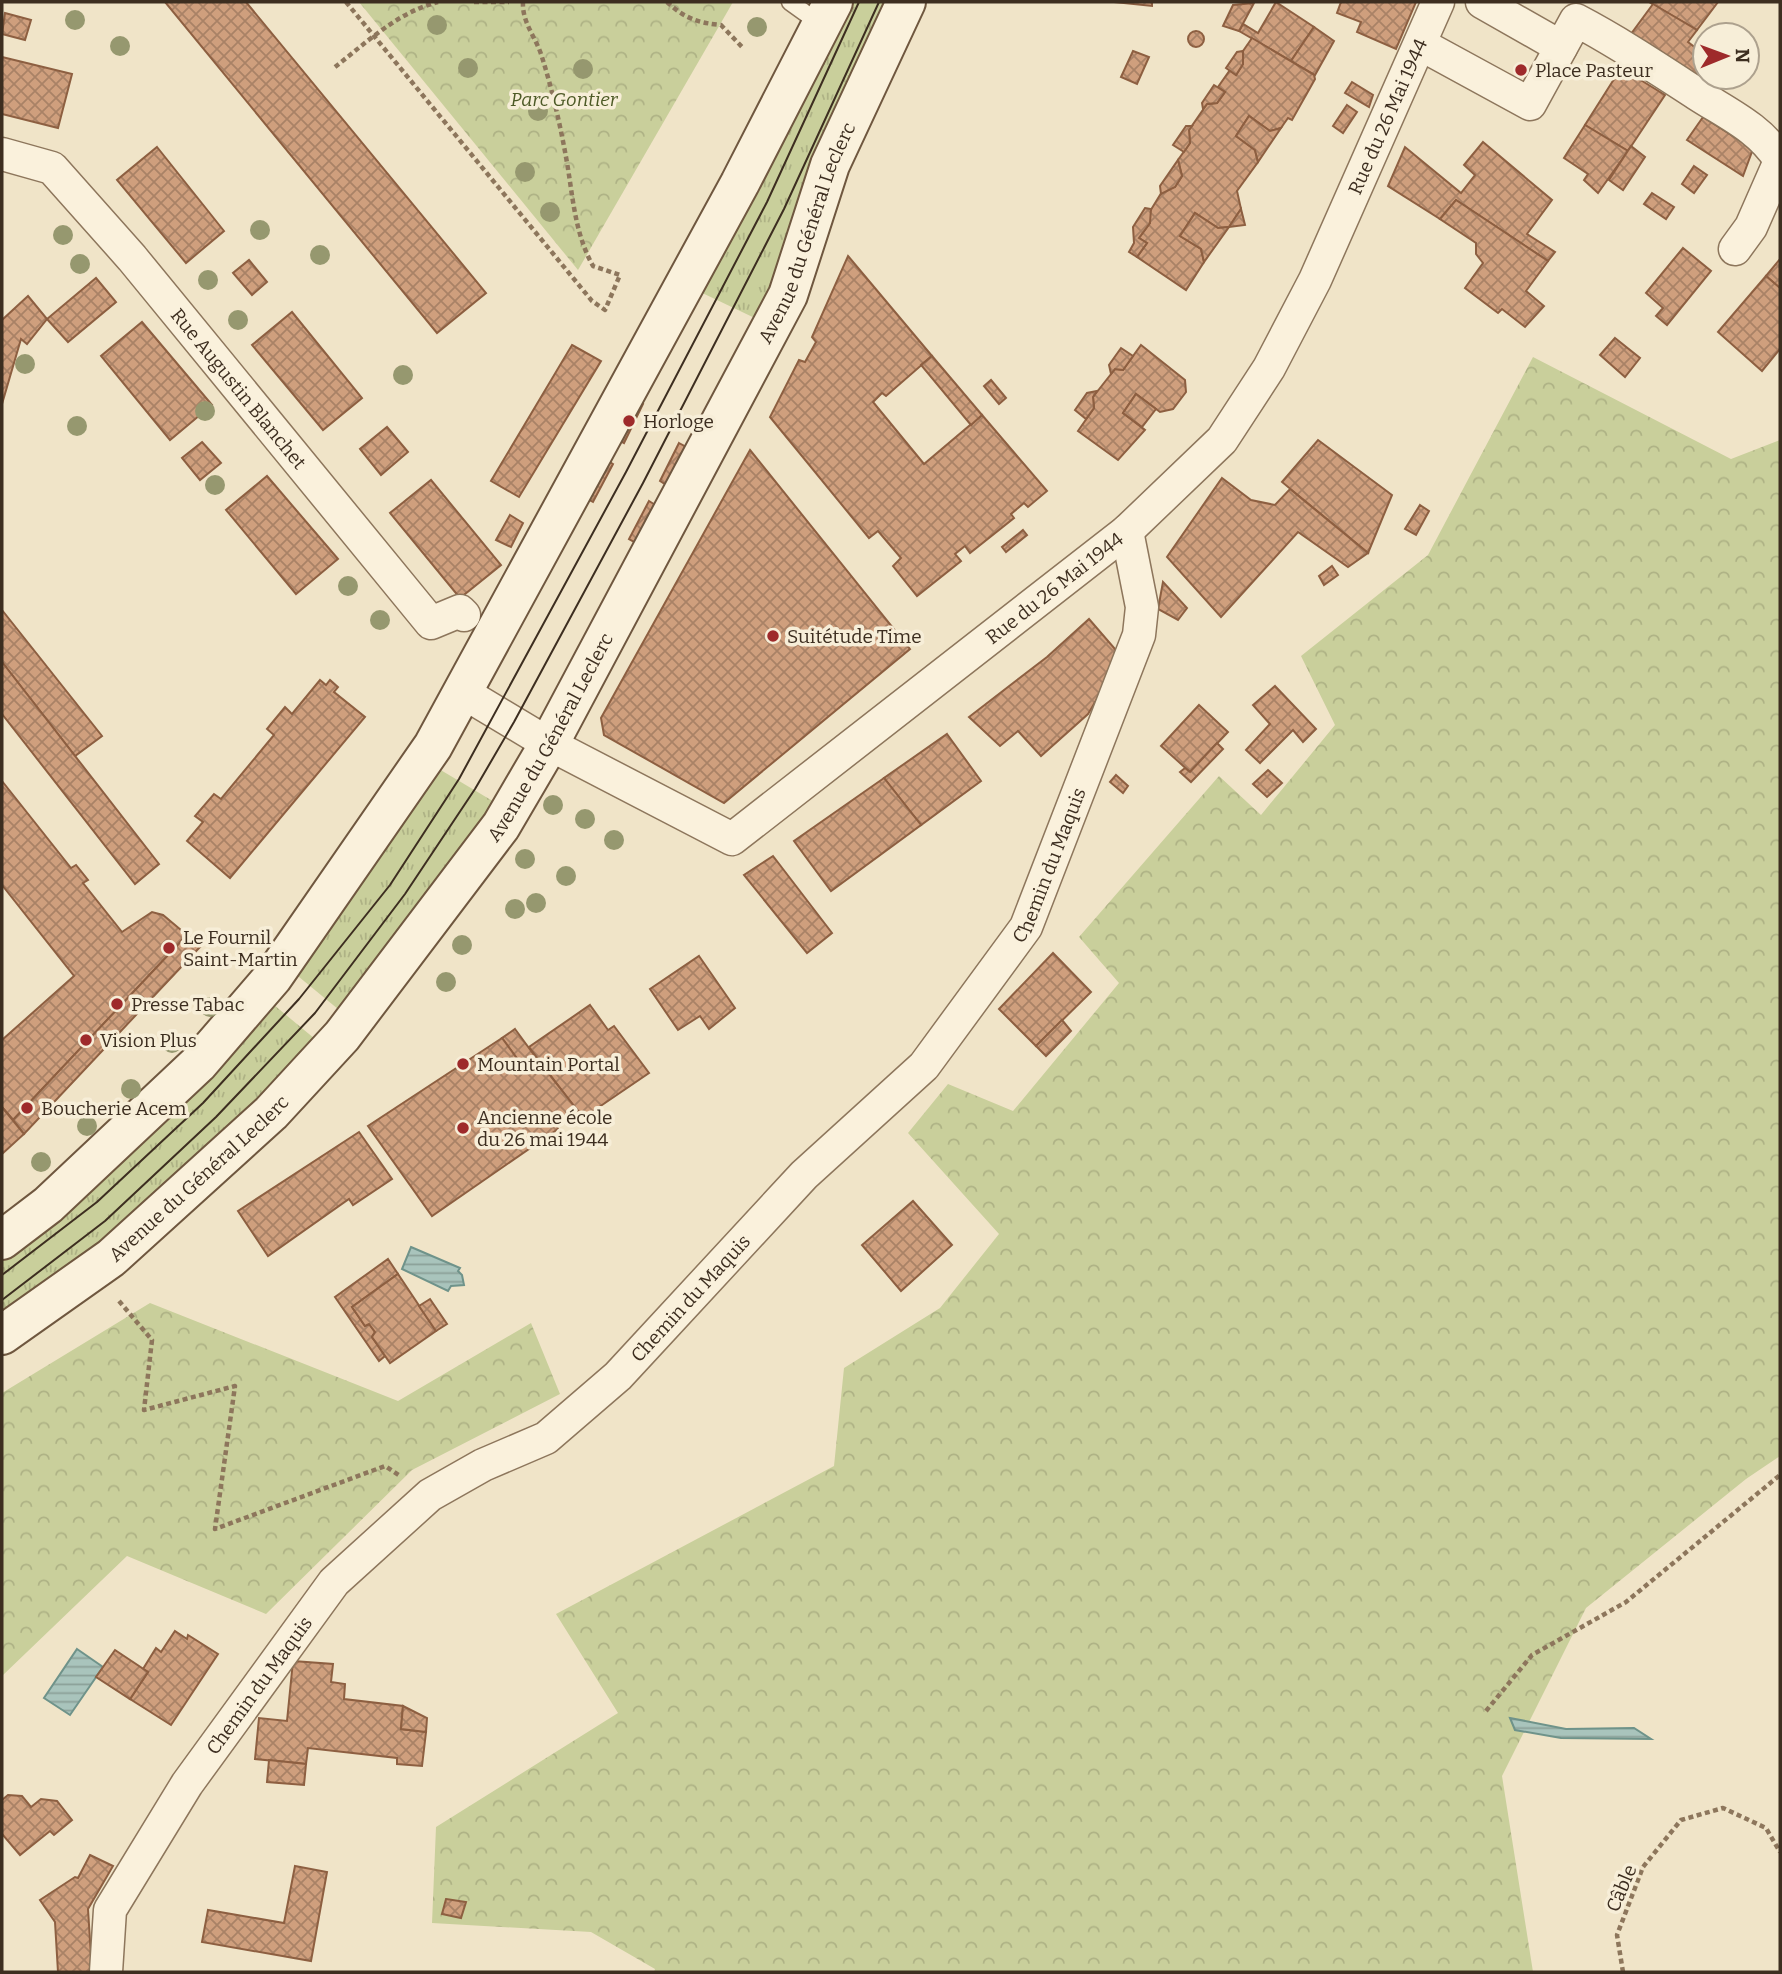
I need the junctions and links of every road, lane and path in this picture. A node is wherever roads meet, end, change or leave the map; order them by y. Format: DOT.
graph roads {
  1 [pos="345,2"];
  2 [pos="438,2"];
  3 [pos="474,2"];
  4 [pos="509,2"];
  5 [pos="523,2"];
  6 [pos="667,2"];
  7 [pos="790,2"];
  8 [pos="906,2"];
  9 [pos="1438,2"];
  10 [pos="1482,2"];
  11 [pos="827,13"];
  12 [pos="374,37"];
  13 [pos="1420,44"];
  14 [pos="1562,47"];
  15 [pos="743,48"];
  16 [pos="335,67"];
  17 [pos="2,154"];
  18 [pos="1780,161"];
  19 [pos="1735,249"];
  20 [pos="1127,531"];
  21 [pos="464,615"];
  22 [pos="464,693"];
  23 [pos="549,744"];
  24 [pos="2,1240"];
  25 [pos="114,1296"];
  26 [pos="2,1335"];
  27 [pos="1780,1475"];
  28 [pos="430,1495"];
  29 [pos="1486,1711"];
  30 [pos="1780,1852"];
  31 [pos="106,1972"];
  32 [pos="1623,1972"];
  1 -- 12 [label="path"];
  2 -- 12 [label="path"];
  3 -- 4 [label="path"];
  5 -- 12 [label="path"];
  6 -- 15 [label="path"];
  7 -- 11 [label="lane"];
  8 -- 23 [label="main road, Avenue du Général Leclerc"];
  9 -- 13 [label="street, Rue du 26 Mai 1944"];
  10 -- 14 [label="street"];
  11 -- 22 [label="main road"];
  12 -- 16 [label="path"];
  13 -- 14 [label="street"];
  13 -- 20 [label="street, Rue du 26 Mai 1944"];
  14 -- 18 [label="street"];
  17 -- 21 [label="street, Rue Augustin Blanchet"];
  18 -- 19 [label="street"];
  20 -- 23 [label="street, Rue du 26 Mai 1944"];
  20 -- 28 [label="street, Chemin du Maquis"];
  22 -- 23 [label="street, Rue du 26 Mai 1944"];
  22 -- 24 [label="main road"];
  23 -- 26 [label="main road, Avenue du Général Leclerc"];
  25 -- 28 [label="path"];
  27 -- 29 [label="path"];
  28 -- 31 [label="street, Chemin du Maquis"];
  30 -- 32 [label="path, Câble"];
}
